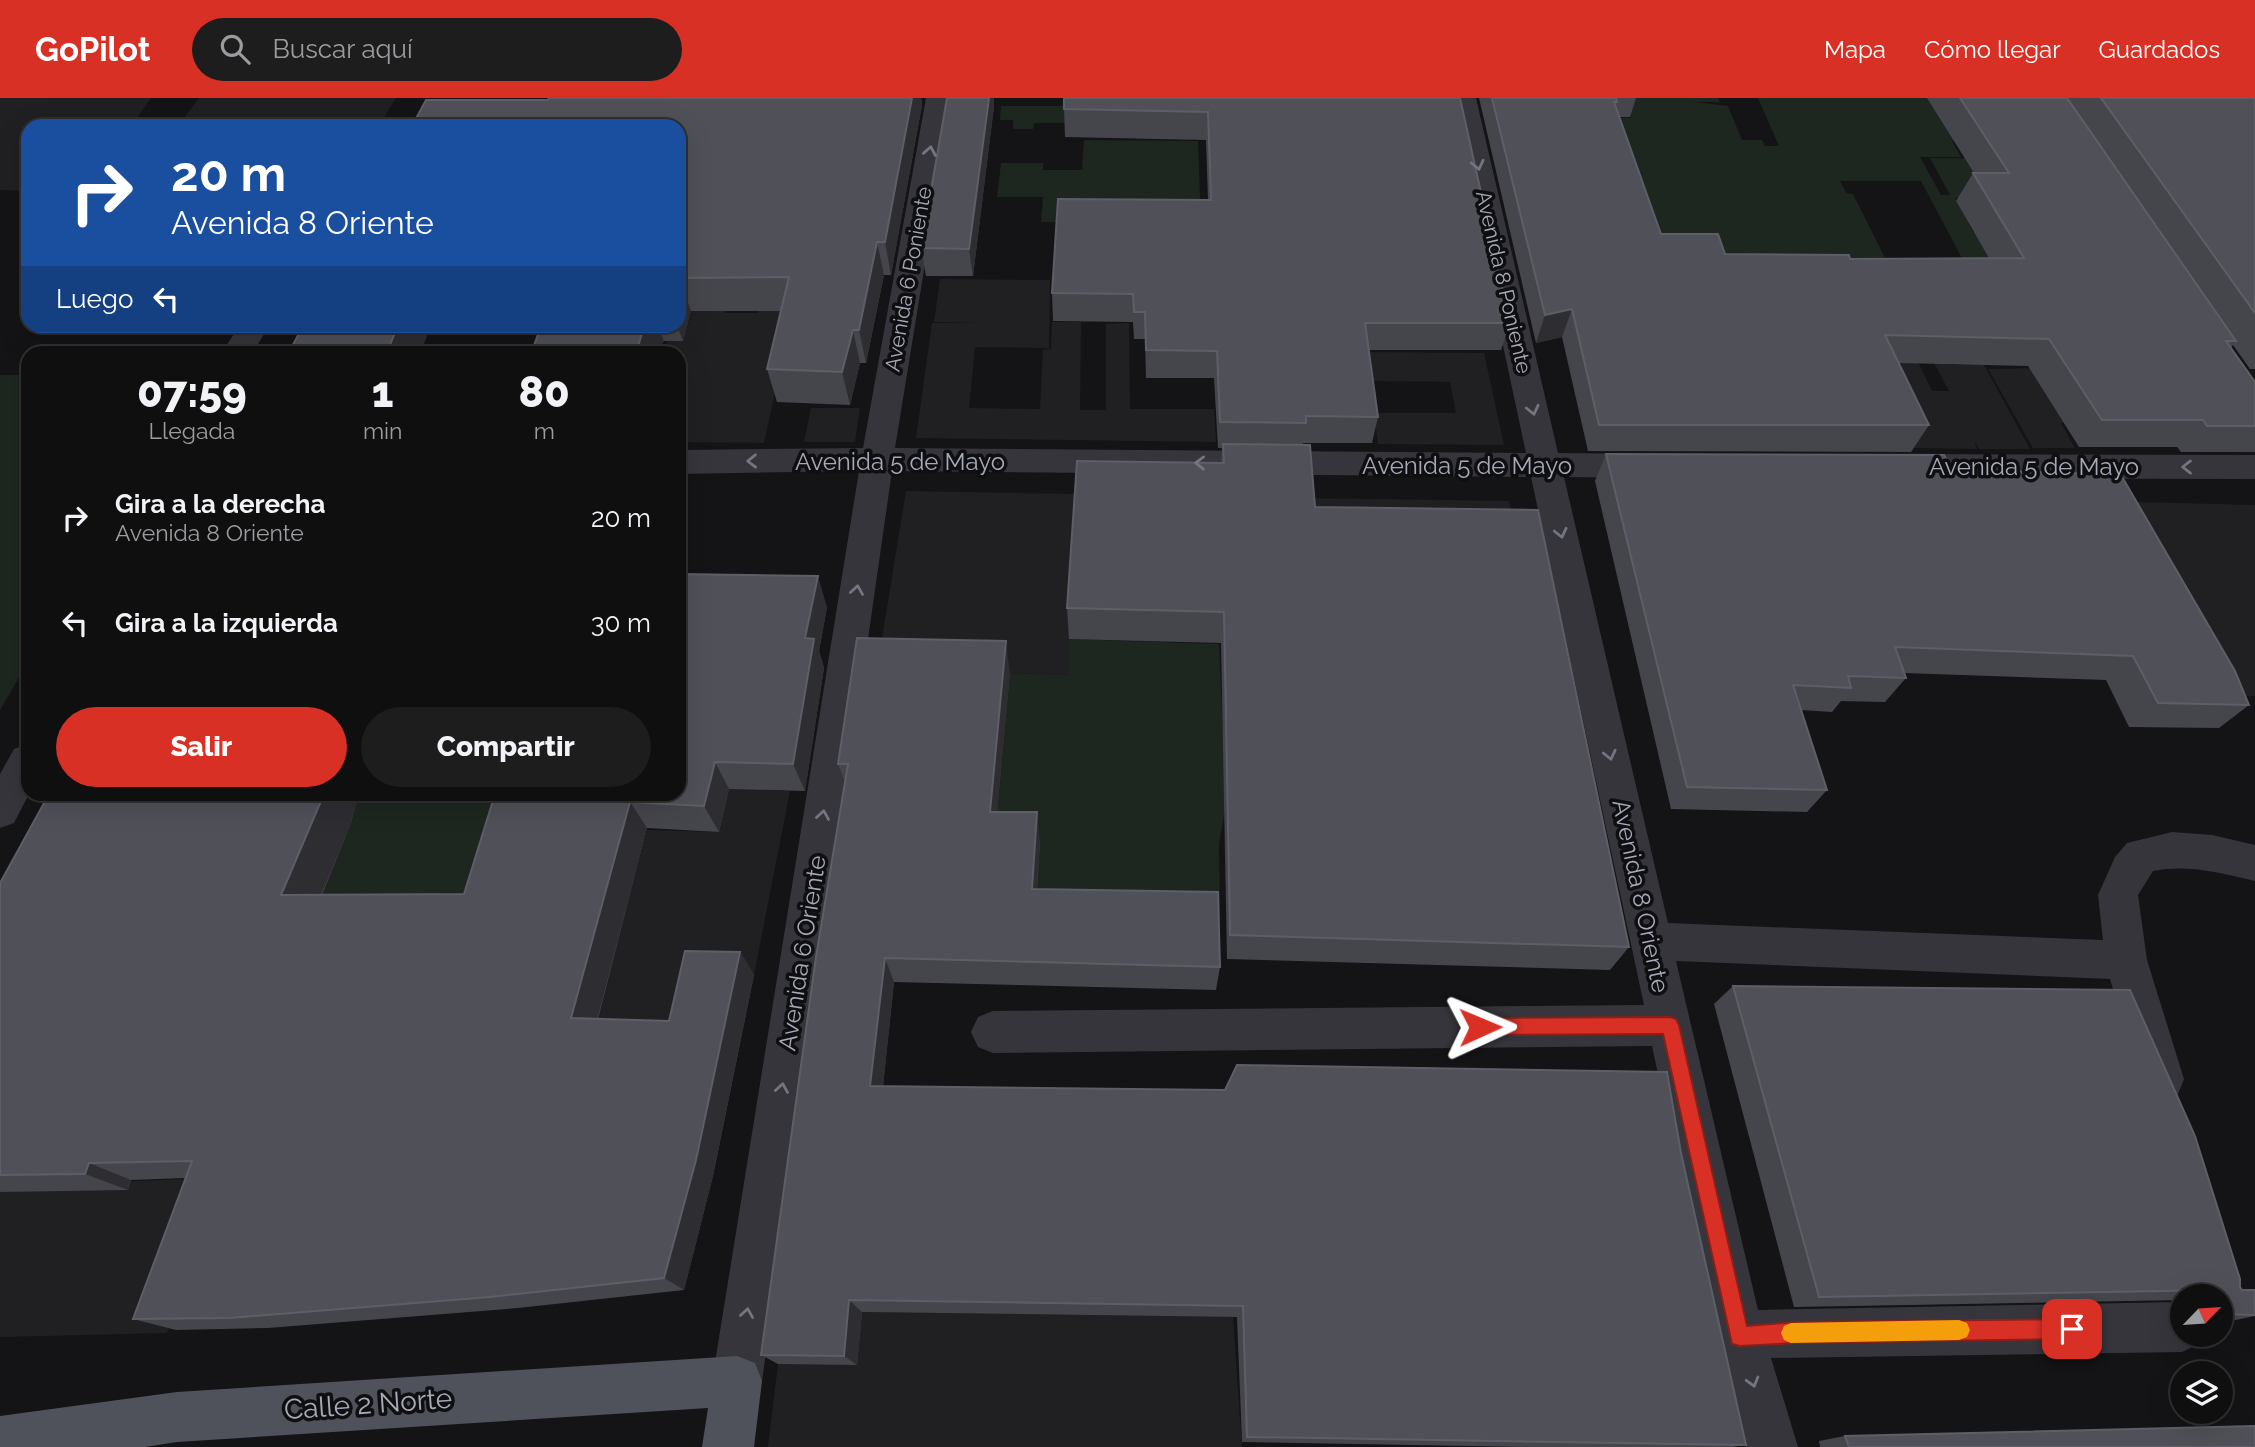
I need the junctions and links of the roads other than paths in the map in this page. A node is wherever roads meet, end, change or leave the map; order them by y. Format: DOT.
graph roads {
  1 [pos="939,98"];
  2 [pos="1463,98"];
  3 [pos="877,459"];
  4 [pos="686,462"];
  5 [pos="1546,466"];
  6 [pos="1685,466"];
  7 [pos="1866,466"];
  8 [pos="2255,467"];
  9 [pos="21,772"];
  10 [pos="0,810"];
  11 [pos="2255,863"];
  12 [pos="1652,942"];
  13 [pos="2126,960"];
  14 [pos="1670,1025"];
  15 [pos="993,1032"];
  16 [pos="2174,1117"];
  17 [pos="2170,1324"];
  18 [pos="1740,1336"];
  19 [pos="737,1381"];
  20 [pos="0,1442"];
  21 [pos="728,1447"];
  22 [pos="1772,1447"];
  3 -- 1 [label="street, Avenida 6 Poniente, one-way"];
  2 -- 5 [label="street, Avenida 8 Poniente, one-way"];
  3 -- 4 [label="street, Avenida 5 de Mayo, one-way"];
  5 -- 3 [label="street, Avenida 5 de Mayo, one-way"];
  19 -- 3 [label="street, Avenida 6 Oriente, one-way"];
  5 -- 6 [label="street, Avenida 5 de Mayo"];
  5 -- 12 [label="street, Avenida 8 Oriente, one-way"];
  8 -- 7 [label="street, Avenida 5 de Mayo, one-way"];
  9 -- 10 [label="street"];
  11 -- 13 [label="street"];
  12 -- 13 [label="street"];
  12 -- 14 [label="street, Avenida 8 Oriente"];
  13 -- 16 [label="street"];
  14 -- 15 [label="street"];
  14 -- 18 [label="street, Avenida 8 Oriente"];
  17 -- 18 [label="street"];
  18 -- 22 [label="street, Avenida 8 Oriente, one-way"];
  19 -- 20 [label="main road, Calle 2 Norte"];
  19 -- 21 [label="main road, Avenida 6 Oriente"];
}
